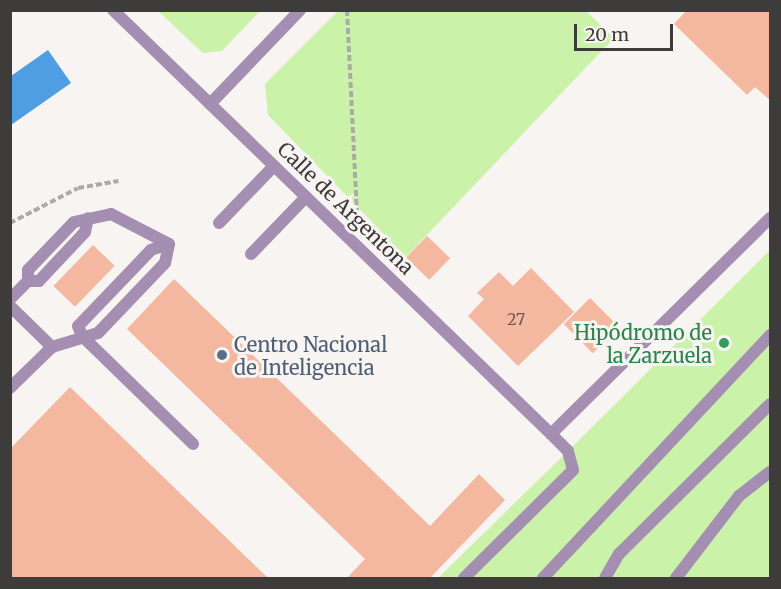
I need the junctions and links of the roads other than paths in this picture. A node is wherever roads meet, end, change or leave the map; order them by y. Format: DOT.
graph roads {
  1 [pos="113,10"];
  2 [pos="300,10"];
  3 [pos="210,104"];
  4 [pos="274,166"];
  5 [pos="306,197"];
  6 [pos="771,218"];
  7 [pos="219,223"];
  8 [pos="170,244"];
  9 [pos="251,254"];
  10 [pos="10,299"];
  11 [pos="10,306"];
  12 [pos="771,335"];
  13 [pos="82,336"];
  14 [pos="52,346"];
  15 [pos="10,388"];
  16 [pos="771,404"];
  17 [pos="551,434"];
  18 [pos="194,444"];
  19 [pos="771,472"];
  20 [pos="464,579"];
  21 [pos="543,579"];
  22 [pos="605,579"];
  23 [pos="676,579"];
  1 -- 3 [label="street, Calle de Argentona"];
  2 -- 3 [label="street"];
  3 -- 4 [label="street, Calle de Argentona"];
  4 -- 5 [label="street, Calle de Argentona"];
  4 -- 7 [label="street"];
  5 -- 9 [label="street"];
  5 -- 17 [label="street, Calle de Argentona"];
  6 -- 17 [label="street"];
  8 -- 10 [label="street"];
  8 -- 13 [label="street"];
  8 -- 13 [label="street"];
  11 -- 14 [label="street"];
  12 -- 21 [label="street"];
  13 -- 14 [label="street"];
  13 -- 18 [label="street"];
  14 -- 15 [label="street"];
  16 -- 22 [label="street"];
  17 -- 20 [label="street, Calle de Argentona"];
  19 -- 23 [label="street"];
}
